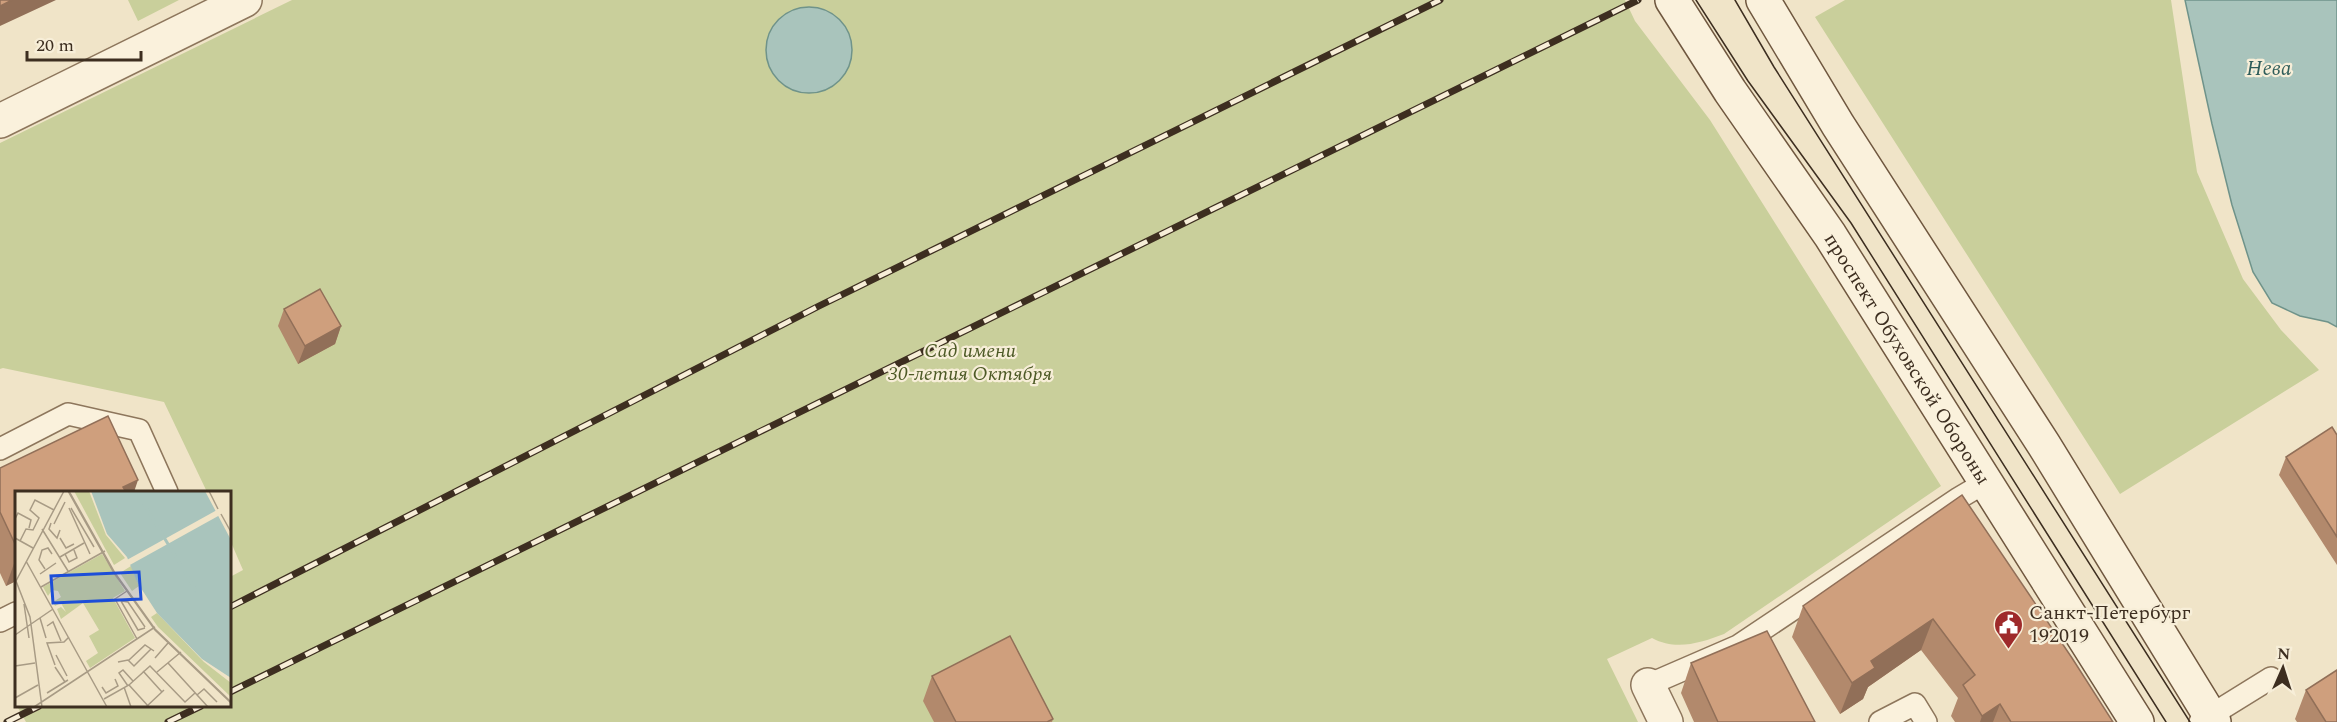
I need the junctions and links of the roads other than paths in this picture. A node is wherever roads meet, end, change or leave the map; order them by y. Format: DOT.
graph roads {
  1 [pos="245,0"];
  2 [pos="1672,0"];
  3 [pos="1772,3"];
  4 [pos="0,121"];
  5 [pos="0,449"];
  6 [pos="1986,482"];
  7 [pos="167,491"];
  8 [pos="15,613"];
  9 [pos="0,621"];
  10 [pos="2271,678"];
  11 [pos="1648,685"];
  12 [pos="2208,720"];
  13 [pos="1666,722"];
  14 [pos="1880,722"];
  15 [pos="1926,722"];
  16 [pos="2138,722"];
  1 -- 4 [label="main road"];
  2 -- 6 [label="main road, проспект Обуховской Обороны"];
  3 -- 12 [label="main road"];
  5 -- 7 [label="lane"];
  6 -- 11 [label="lane"];
  6 -- 16 [label="main road, проспект Обуховской Обороны"];
  8 -- 9 [label="lane"];
  10 -- 12 [label="lane"];
  11 -- 13 [label="main road"];
  14 -- 15 [label="lane"];
}
